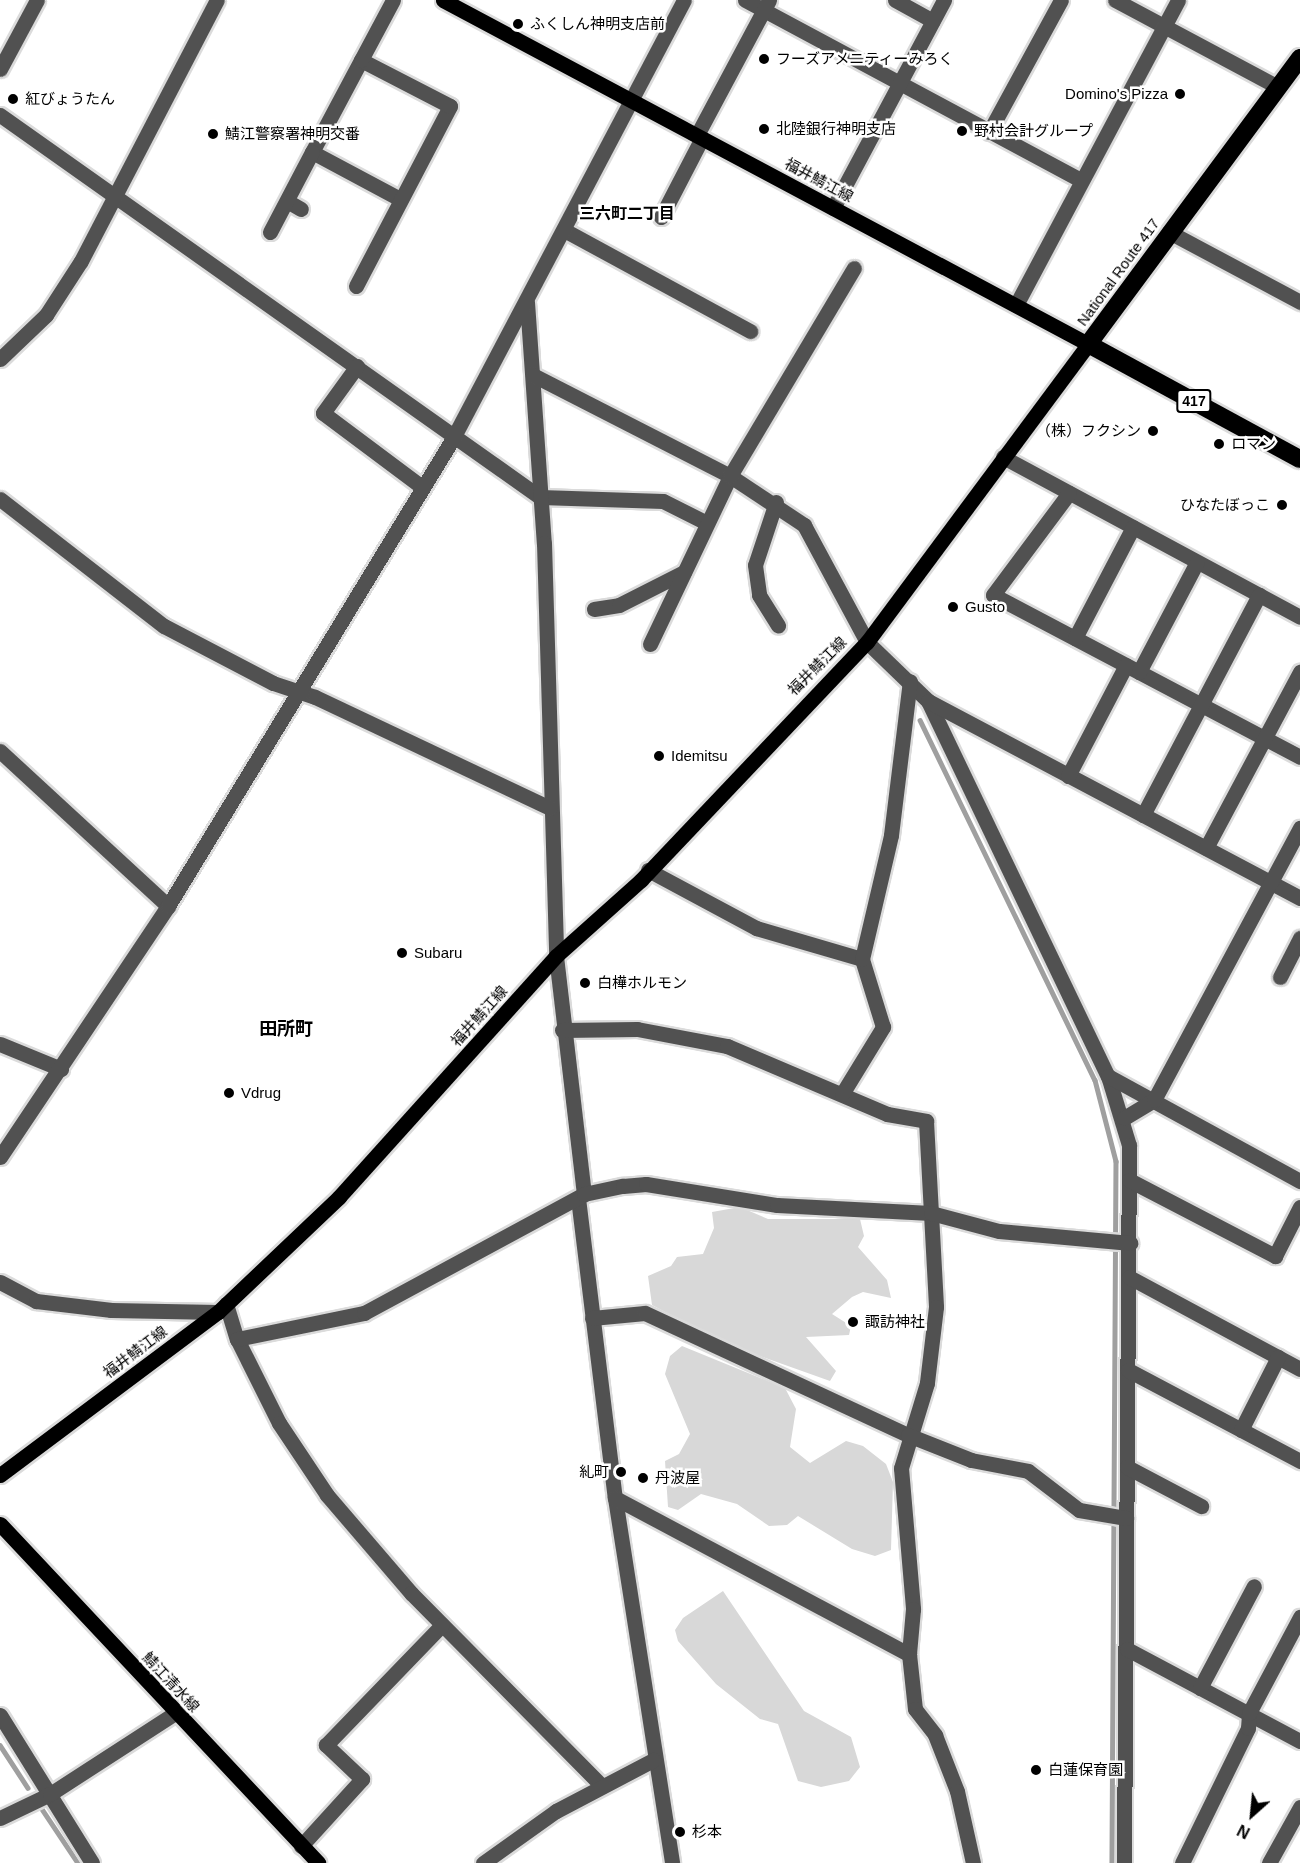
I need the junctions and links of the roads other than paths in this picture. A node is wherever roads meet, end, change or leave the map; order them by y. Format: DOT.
graph roads {
  1 [pos="38,0"];
  2 [pos="217,0"];
  3 [pos="393,0"];
  4 [pos="684,0"];
  5 [pos="745,0"];
  6 [pos="895,0"];
  7 [pos="944,0"];
  8 [pos="1061,0"];
  9 [pos="1116,0"];
  10 [pos="1178,0"];
  11 [pos="448,1"];
  12 [pos="766,5"];
  13 [pos="933,21"];
  14 [pos="1164,25"];
  15 [pos="1300,58"];
  16 [pos="361,60"];
  17 [pos="0,69"];
  18 [pos="899,86"];
  19 [pos="1278,87"];
  20 [pos="632,100"];
  21 [pos="0,115"];
  22 [pos="989,132"];
  23 [pos="700,136"];
  24 [pos="312,152"];
  25 [pos="1080,180"];
  26 [pos="114,198"];
  27 [pos="400,200"];
  28 [pos="833,208"];
  29 [pos="660,217"];
  30 [pos="564,230"];
  31 [pos="270,232"];
  32 [pos="1168,232"];
  33 [pos="854,268"];
  34 [pos="356,286"];
  35 [pos="527,302"];
  36 [pos="1300,302"];
  37 [pos="1016,305"];
  38 [pos="750,331"];
  39 [pos="1088,344"];
  40 [pos="0,359"];
  41 [pos="357,366"];
  42 [pos="533,375"];
  43 [pos="455,433"];
  44 [pos="1003,457"];
  45 [pos="1300,459"];
  46 [pos="730,476"];
  47 [pos="422,488"];
  48 [pos="1069,493"];
  49 [pos="540,497"];
  50 [pos="0,499"];
  51 [pos="776,502"];
  52 [pos="707,523"];
  53 [pos="1133,527"];
  54 [pos="1197,562"];
  55 [pos="684,572"];
  56 [pos="1259,595"];
  57 [pos="594,609"];
  58 [pos="1300,617"];
  59 [pos="778,625"];
  60 [pos="1075,638"];
  61 [pos="867,642"];
  62 [pos="650,644"];
  63 [pos="1132,668"];
  64 [pos="1300,672"];
  65 [pos="910,681"];
  66 [pos="297,690"];
  67 [pos="928,700"];
  68 [pos="1201,705"];
  69 [pos="1265,738"];
  70 [pos="0,751"];
  71 [pos="1300,757"];
  72 [pos="1068,776"];
  73 [pos="550,808"];
  74 [pos="1143,815"];
  75 [pos="1300,828"];
  76 [pos="1206,849"];
  77 [pos="648,870"];
  78 [pos="1270,882"];
  79 [pos="1300,898"];
  80 [pos="168,906"];
  81 [pos="1300,938"];
  82 [pos="556,956"];
  83 [pos="862,959"];
  84 [pos="1280,977"];
  85 [pos="562,1030"];
  86 [pos="0,1044"];
  87 [pos="61,1069"];
  88 [pos="1108,1076"];
  89 [pos="842,1094"];
  90 [pos="1155,1100"];
  91 [pos="1124,1118"];
  92 [pos="2,1150"];
  93 [pos="1129,1180"];
  94 [pos="1300,1181"];
  95 [pos="581,1196"];
  96 [pos="1300,1207"];
  97 [pos="931,1213"];
  98 [pos="1120,1242"];
  99 [pos="1129,1277"];
  100 [pos="0,1282"];
  101 [pos="222,1308"];
  102 [pos="592,1318"];
  103 [pos="237,1339"];
  104 [pos="1278,1357"];
  105 [pos="1300,1369"];
  106 [pos="1128,1370"];
  107 [pos="1240,1430"];
  108 [pos="908,1435"];
  109 [pos="1300,1461"];
  110 [pos="1127,1467"];
  111 [pos="0,1475"];
  112 [pos="615,1498"];
  113 [pos="1201,1506"];
  114 [pos="1118,1517"];
  115 [pos="0,1524"];
  116 [pos="1254,1586"];
  117 [pos="1300,1617"];
  118 [pos="442,1625"];
  119 [pos="1127,1649"];
  120 [pos="909,1654"];
  121 [pos="1200,1688"];
  122 [pos="175,1713"];
  123 [pos="1249,1713"];
  124 [pos="0,1715"];
  125 [pos="1298,1734"];
  126 [pos="653,1760"];
  127 [pos="600,1784"];
  128 [pos="50,1794"];
  129 [pos="1300,1807"];
  130 [pos="0,1818"];
  131 [pos="301,1846"];
  132 [pos="92,1863"];
  133 [pos="318,1863"];
  134 [pos="483,1863"];
  135 [pos="672,1863"];
  136 [pos="969,1863"];
  137 [pos="1124,1863"];
  138 [pos="1182,1863"];
  139 [pos="1269,1863"];
  1 -- 17 [label="street"];
  2 -- 26 [label="street"];
  3 -- 16 [label="street"];
  4 -- 20 [label="street"];
  5 -- 12 [label="street"];
  6 -- 13 [label="street"];
  7 -- 13 [label="street"];
  8 -- 22 [label="street"];
  9 -- 14 [label="street"];
  10 -- 14 [label="street"];
  11 -- 20 [label="main road, 福井鯖江線"];
  12 -- 18 [label="street"];
  12 -- 23 [label="street"];
  13 -- 18 [label="street"];
  14 -- 19 [label="street"];
  14 -- 25 [label="street"];
  15 -- 19 [label="highway, National Route 417"];
  16 -- 24 [label="street"];
  16 -- 27 [label="street"];
  18 -- 22 [label="street"];
  18 -- 28 [label="street"];
  19 -- 32 [label="highway, National Route 417"];
  20 -- 23 [label="main road, 福井鯖江線"];
  20 -- 30 [label="street"];
  21 -- 26 [label="street"];
  22 -- 25 [label="street"];
  23 -- 28 [label="main road, 福井鯖江線"];
  23 -- 29 [label="street"];
  24 -- 27 [label="street"];
  24 -- 31 [label="street"];
  25 -- 37 [label="street"];
  26 -- 40 [label="street"];
  26 -- 41 [label="street"];
  27 -- 34 [label="street"];
  28 -- 37 [label="main road, 福井鯖江線"];
  30 -- 35 [label="street"];
  30 -- 38 [label="street"];
  32 -- 36 [label="street"];
  32 -- 39 [label="highway, National Route 417"];
  33 -- 46 [label="street"];
  35 -- 42 [label="street"];
  35 -- 43 [label="street"];
  37 -- 39 [label="main road, 福井鯖江線"];
  39 -- 44 [label="main road, 福井鯖江線"];
  39 -- 45 [label="highway, National Route 417 / 417"];
  41 -- 43 [label="street"];
  41 -- 47 [label="street"];
  42 -- 46 [label="street"];
  42 -- 49 [label="street"];
  43 -- 47 [label="street"];
  43 -- 49 [label="street"];
  44 -- 48 [label="street"];
  44 -- 61 [label="main road, 福井鯖江線"];
  46 -- 51 [label="street"];
  46 -- 52 [label="street"];
  47 -- 66 [label="street"];
  48 -- 53 [label="street"];
  48 -- 60 [label="street"];
  49 -- 52 [label="street"];
  49 -- 73 [label="street"];
  50 -- 66 [label="street"];
  51 -- 59 [label="street"];
  51 -- 61 [label="street"];
  52 -- 55 [label="street"];
  53 -- 54 [label="street"];
  53 -- 60 [label="street"];
  54 -- 56 [label="street"];
  54 -- 63 [label="street"];
  55 -- 57 [label="street"];
  55 -- 62 [label="street"];
  56 -- 58 [label="street"];
  56 -- 68 [label="street"];
  60 -- 63 [label="street"];
  61 -- 65 [label="street"];
  61 -- 77 [label="main road, 福井鯖江線"];
  63 -- 68 [label="street"];
  63 -- 72 [label="street"];
  64 -- 69 [label="street"];
  65 -- 67 [label="street"];
  65 -- 83 [label="street"];
  66 -- 73 [label="street"];
  66 -- 80 [label="street"];
  67 -- 72 [label="street"];
  67 -- 88 [label="street"];
  68 -- 69 [label="street"];
  68 -- 74 [label="street"];
  69 -- 71 [label="street"];
  69 -- 76 [label="street"];
  70 -- 80 [label="street"];
  72 -- 74 [label="street"];
  73 -- 82 [label="street"];
  74 -- 76 [label="street"];
  75 -- 78 [label="street"];
  76 -- 78 [label="street"];
  77 -- 82 [label="main road, 福井鯖江線"];
  77 -- 83 [label="street"];
  78 -- 79 [label="street"];
  78 -- 90 [label="street"];
  80 -- 87 [label="street"];
  81 -- 84 [label="street"];
  82 -- 85 [label="street"];
  82 -- 101 [label="main road, 福井鯖江線"];
  83 -- 89 [label="street"];
  85 -- 89 [label="street"];
  85 -- 95 [label="street"];
  86 -- 87 [label="street"];
  87 -- 92 [label="street"];
  88 -- 90 [label="street"];
  88 -- 91 [label="street"];
  89 -- 97 [label="street"];
  90 -- 91 [label="street"];
  90 -- 94 [label="street"];
  91 -- 93 [label="street"];
  93 -- 96 [label="street"];
  93 -- 98 [label="street"];
  95 -- 97 [label="street"];
  95 -- 102 [label="street"];
  95 -- 103 [label="street"];
  97 -- 98 [label="street"];
  97 -- 108 [label="street"];
  98 -- 99 [label="street"];
  99 -- 104 [label="street"];
  99 -- 106 [label="street"];
  100 -- 101 [label="street"];
  101 -- 103 [label="street"];
  101 -- 111 [label="main road, 福井鯖江線"];
  102 -- 108 [label="street"];
  102 -- 112 [label="street"];
  103 -- 118 [label="street"];
  104 -- 105 [label="street"];
  104 -- 107 [label="street"];
  106 -- 107 [label="street"];
  106 -- 110 [label="street"];
  107 -- 109 [label="street"];
  108 -- 114 [label="street"];
  108 -- 120 [label="street"];
  110 -- 113 [label="street"];
  110 -- 114 [label="street"];
  112 -- 120 [label="street"];
  112 -- 126 [label="street"];
  114 -- 119 [label="street"];
  115 -- 122 [label="main road, 鯖江清水線"];
  116 -- 121 [label="street"];
  117 -- 123 [label="street"];
  118 -- 127 [label="street"];
  118 -- 131 [label="street"];
  119 -- 121 [label="street"];
  119 -- 137 [label="street"];
  120 -- 136 [label="street"];
  121 -- 123 [label="street"];
  122 -- 128 [label="street"];
  122 -- 131 [label="main road, 鯖江清水線"];
  123 -- 125 [label="street"];
  123 -- 138 [label="street"];
  124 -- 128 [label="street"];
  126 -- 127 [label="street"];
  126 -- 135 [label="street"];
  127 -- 134 [label="street"];
  128 -- 130 [label="street"];
  128 -- 132 [label="street"];
  129 -- 139 [label="street"];
  131 -- 133 [label="main road, 鯖江清水線"];
}
